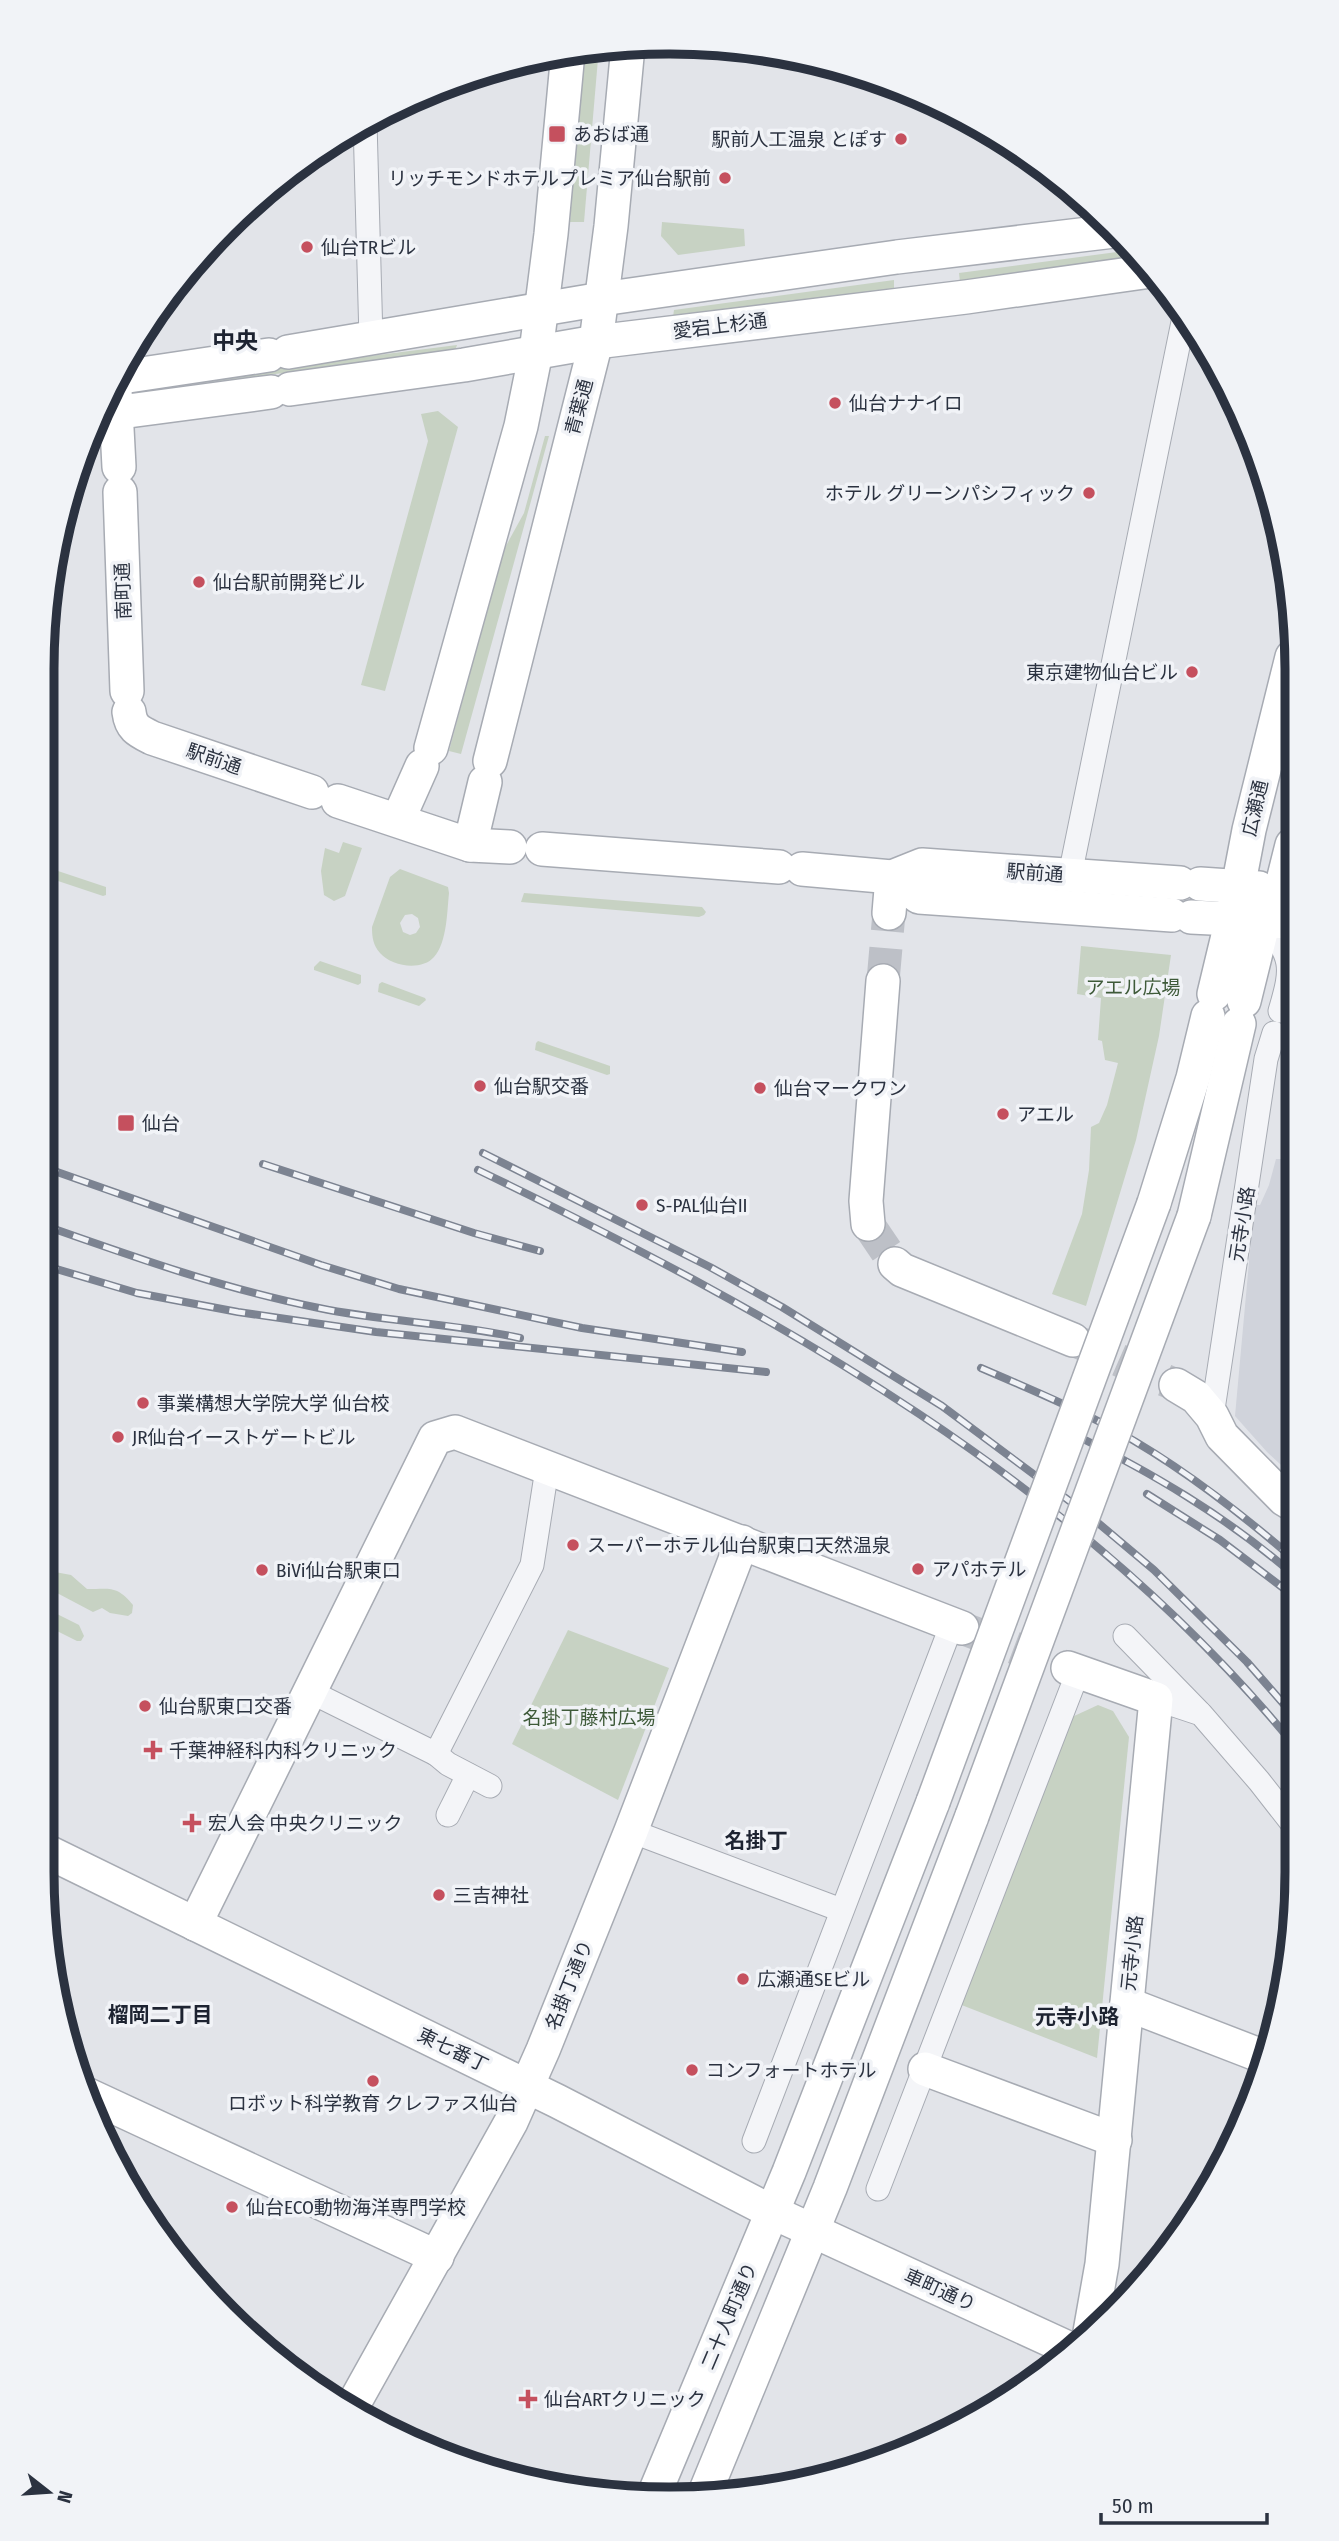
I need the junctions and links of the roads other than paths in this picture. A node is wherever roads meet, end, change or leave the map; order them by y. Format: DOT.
graph roads {
  1 [pos="627,56"];
  2 [pos="567,63"];
  3 [pos="365,135"];
  4 [pos="1103,232"];
  5 [pos="1139,273"];
  6 [pos="602,299"];
  7 [pos="541,311"];
  8 [pos="1182,329"];
  9 [pos="371,339"];
  10 [pos="596,342"];
  11 [pos="536,352"];
  12 [pos="129,377"];
  13 [pos="110,414"];
  14 [pos="108,419"];
  15 [pos="1285,685"];
  16 [pos="128,701"];
  17 [pos="398,820"];
  18 [pos="470,845"];
  19 [pos="1070,875"];
  20 [pos="892,877"];
  21 [pos="1238,887"];
  22 [pos="1285,889"];
  23 [pos="1285,892"];
  24 [pos="889,913"];
  25 [pos="1263,921"];
  26 [pos="1285,952"];
  27 [pos="883,981"];
  28 [pos="1285,997"];
  29 [pos="1226,1009"];
  30 [pos="1280,1011"];
  31 [pos="1274,1033"];
  32 [pos="868,1224"];
  33 [pos="895,1264"];
  34 [pos="1073,1340"];
  35 [pos="1176,1385"];
  36 [pos="1212,1416"];
  37 [pos="547,1469"];
  38 [pos="1285,1498"];
  39 [pos="742,1542"];
  40 [pos="957,1626"];
  41 [pos="1125,1636"];
  42 [pos="1073,1670"];
  43 [pos="309,1691"];
  44 [pos="1156,1699"];
  45 [pos="1201,1714"];
  46 [pos="436,1754"];
  47 [pos="468,1775"];
  48 [pos="490,1786"];
  49 [pos="1285,1814"];
  50 [pos="448,1815"];
  51 [pos="631,1831"];
  52 [pos="54,1855"];
  53 [pos="841,1910"];
  54 [pos="195,1924"];
  55 [pos="1127,2004"];
  56 [pos="1257,2054"];
  57 [pos="925,2069"];
  58 [pos="527,2086"];
  59 [pos="98,2100"];
  60 [pos="1115,2140"];
  61 [pos="754,2141"];
  62 [pos="878,2189"];
  63 [pos="772,2212"];
  64 [pos="812,2231"];
  65 [pos="437,2257"];
  66 [pos="1092,2318"];
  67 [pos="1062,2345"];
  68 [pos="356,2400"];
  69 [pos="708,2485"];
  70 [pos="657,2486"];
  1 -- 6 [label="street, 青葉通"];
  2 -- 7 [label="street"];
  3 -- 9 [label="street"];
  4 -- 6 [label="street"];
  5 -- 10 [label="street, 愛宕上杉通"];
  6 -- 7 [label="street"];
  6 -- 10 [label="street, 青葉通"];
  7 -- 9 [label="street"];
  7 -- 11 [label="street"];
  8 -- 19 [label="street"];
  9 -- 12 [label="street"];
  10 -- 11 [label="street, 愛宕上杉通"];
  10 -- 18 [label="street, 青葉通"];
  11 -- 13 [label="street, 愛宕上杉通"];
  11 -- 17 [label="street"];
  14 -- 16 [label="street, 南町通"];
  15 -- 21 [label="street, 広瀬通"];
  16 -- 17 [label="street, 駅前通"];
  17 -- 18 [label="street, 駅前通"];
  18 -- 20 [label="street, 駅前通"];
  19 -- 20 [label="street, 駅前通"];
  19 -- 21 [label="street, 駅前通"];
  20 -- 24 [label="street"];
  20 -- 25 [label="street, 駅前通"];
  21 -- 22 [label="street, 駅前通"];
  21 -- 25 [label="street, 広瀬通"];
  23 -- 25 [label="street"];
  25 -- 26 [label="street"];
  25 -- 29 [label="street"];
  27 -- 32 [label="street"];
  28 -- 30 [label="street"];
  29 -- 63 [label="street, 二十人町通り, bridge"];
  29 -- 64 [label="street, bridge"];
  31 -- 36 [label="street, 元寺小路"];
  33 -- 34 [label="street"];
  35 -- 36 [label="street"];
  36 -- 38 [label="street"];
  37 -- 39 [label="street"];
  37 -- 43 [label="street"];
  37 -- 46 [label="street"];
  39 -- 40 [label="street"];
  39 -- 51 [label="street, 名掛丁通り"];
  40 -- 53 [label="street"];
  41 -- 45 [label="street"];
  42 -- 44 [label="street"];
  42 -- 57 [label="street"];
  43 -- 46 [label="street"];
  43 -- 54 [label="street"];
  44 -- 45 [label="street"];
  44 -- 55 [label="street, 元寺小路"];
  45 -- 49 [label="street"];
  46 -- 47 [label="street"];
  47 -- 48 [label="street"];
  47 -- 50 [label="street"];
  51 -- 53 [label="street"];
  51 -- 58 [label="street, 名掛丁通り"];
  52 -- 54 [label="street, 東七番丁"];
  53 -- 61 [label="street"];
  54 -- 58 [label="street, 東七番丁"];
  55 -- 56 [label="street"];
  55 -- 60 [label="street, 元寺小路"];
  57 -- 60 [label="street"];
  57 -- 62 [label="street"];
  58 -- 63 [label="street, 東七番丁"];
  58 -- 65 [label="street, 名掛丁通り"];
  59 -- 65 [label="street"];
  60 -- 66 [label="street, 元寺小路"];
  63 -- 64 [label="street, 東七番丁"];
  63 -- 70 [label="street, 二十人町通り"];
  64 -- 67 [label="street, 車町通り"];
  64 -- 69 [label="street"];
  65 -- 68 [label="street, 名掛丁通り"];
}
